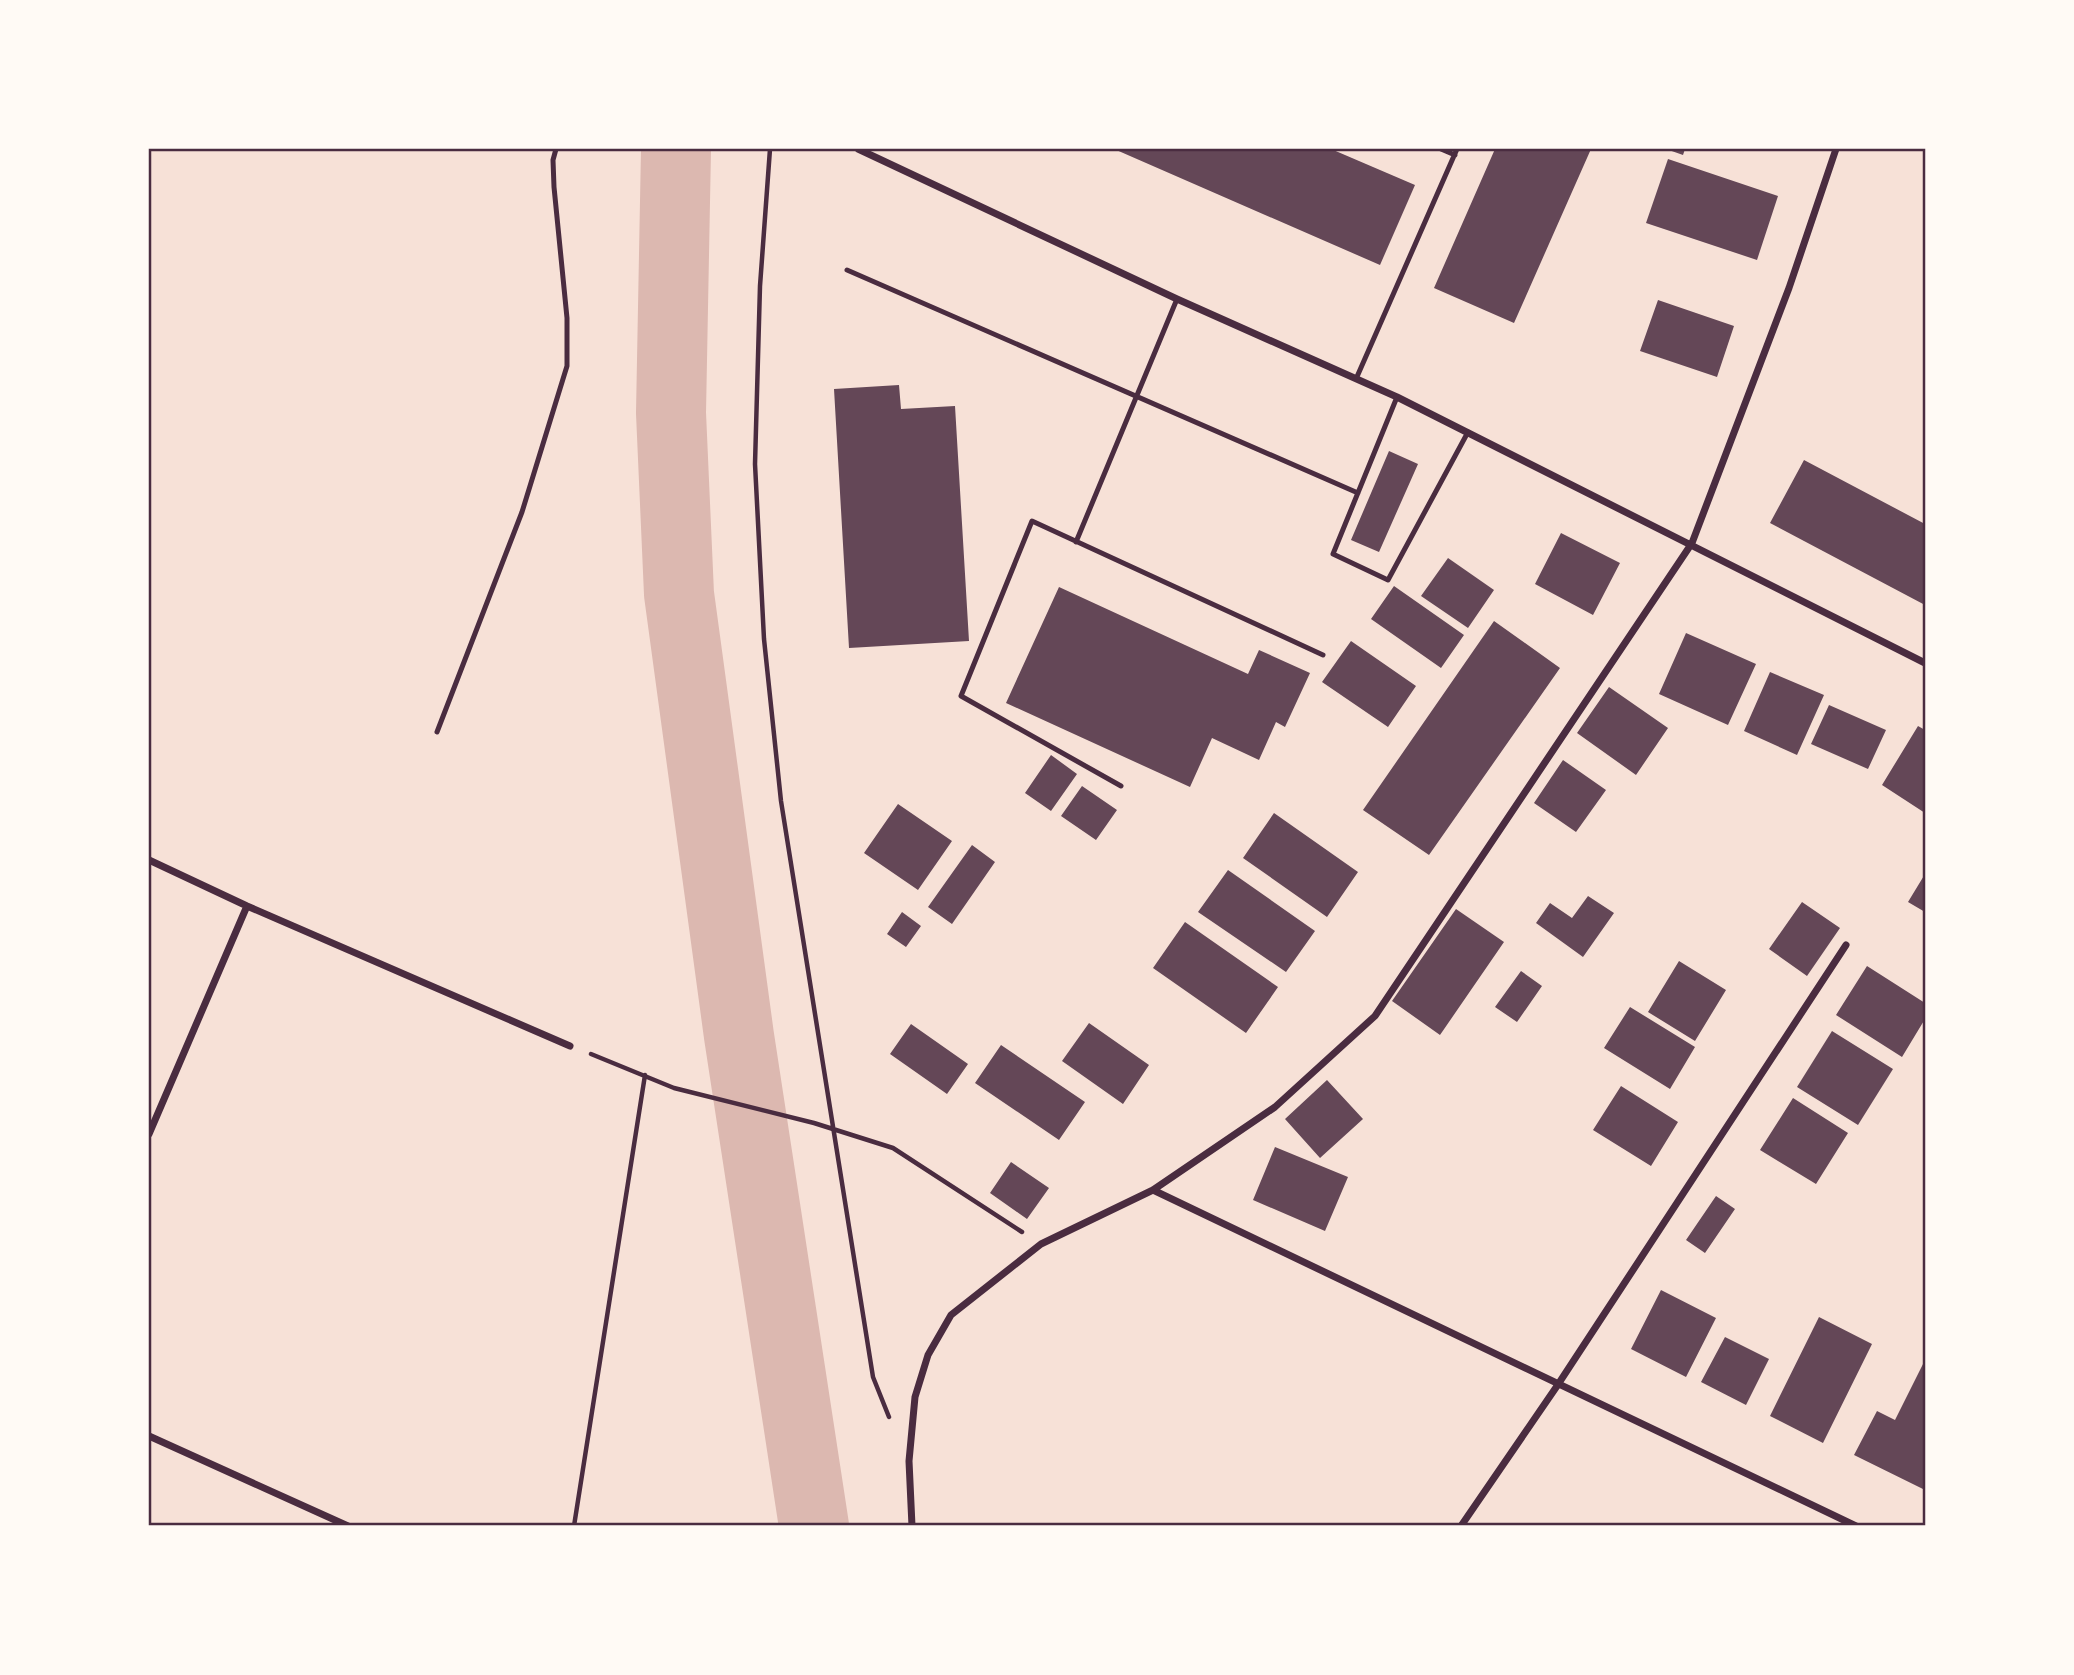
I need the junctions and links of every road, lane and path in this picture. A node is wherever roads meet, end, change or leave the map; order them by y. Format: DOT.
graph roads {
  1 [pos="556,149"];
  2 [pos="770,149"];
  3 [pos="858,149"];
  4 [pos="1441,149"];
  5 [pos="1836,149"];
  6 [pos="1456,152"];
  7 [pos="847,270"];
  8 [pos="1177,299"];
  9 [pos="1356,379"];
  10 [pos="1138,397"];
  11 [pos="1397,397"];
  12 [pos="1468,432"];
  13 [pos="1358,492"];
  14 [pos="1076,542"];
  15 [pos="1692,543"];
  16 [pos="1323,655"];
  17 [pos="1925,663"];
  18 [pos="437,732"];
  19 [pos="1121,786"];
  20 [pos="149,860"];
  21 [pos="247,906"];
  22 [pos="1846,945"];
  23 [pos="570,1046"];
  24 [pos="645,1075"];
  25 [pos="834,1129"];
  26 [pos="149,1134"];
  27 [pos="1153,1190"];
  28 [pos="1041,1244"];
  29 [pos="1557,1386"];
  30 [pos="149,1436"];
  31 [pos="911,1440"];
  32 [pos="348,1526"];
  33 [pos="574,1526"];
  34 [pos="912,1526"];
  35 [pos="1461,1526"];
  36 [pos="1856,1526"];
  1 -- 18 [label="lane"];
  2 -- 25 [label="path"];
  3 -- 8 [label="street"];
  4 -- 6 [label="lane"];
  5 -- 15 [label="street"];
  6 -- 9 [label="lane"];
  7 -- 10 [label="lane"];
  8 -- 9 [label="street"];
  8 -- 10 [label="lane"];
  9 -- 11 [label="street"];
  10 -- 13 [label="lane"];
  10 -- 14 [label="lane"];
  11 -- 12 [label="street"];
  11 -- 13 [label="lane"];
  12 -- 13 [label="lane"];
  12 -- 15 [label="street"];
  14 -- 16 [label="lane"];
  14 -- 19 [label="lane"];
  15 -- 17 [label="street"];
  15 -- 27 [label="street"];
  20 -- 21 [label="street"];
  21 -- 23 [label="street"];
  21 -- 26 [label="street"];
  22 -- 29 [label="street"];
  23 -- 24 [label="path"];
  24 -- 25 [label="path"];
  24 -- 33 [label="path"];
  25 -- 28 [label="path"];
  25 -- 31 [label="path"];
  27 -- 28 [label="street"];
  27 -- 29 [label="street"];
  28 -- 31 [label="street"];
  29 -- 35 [label="street"];
  29 -- 36 [label="street"];
  30 -- 32 [label="street"];
  31 -- 34 [label="street"];
}
